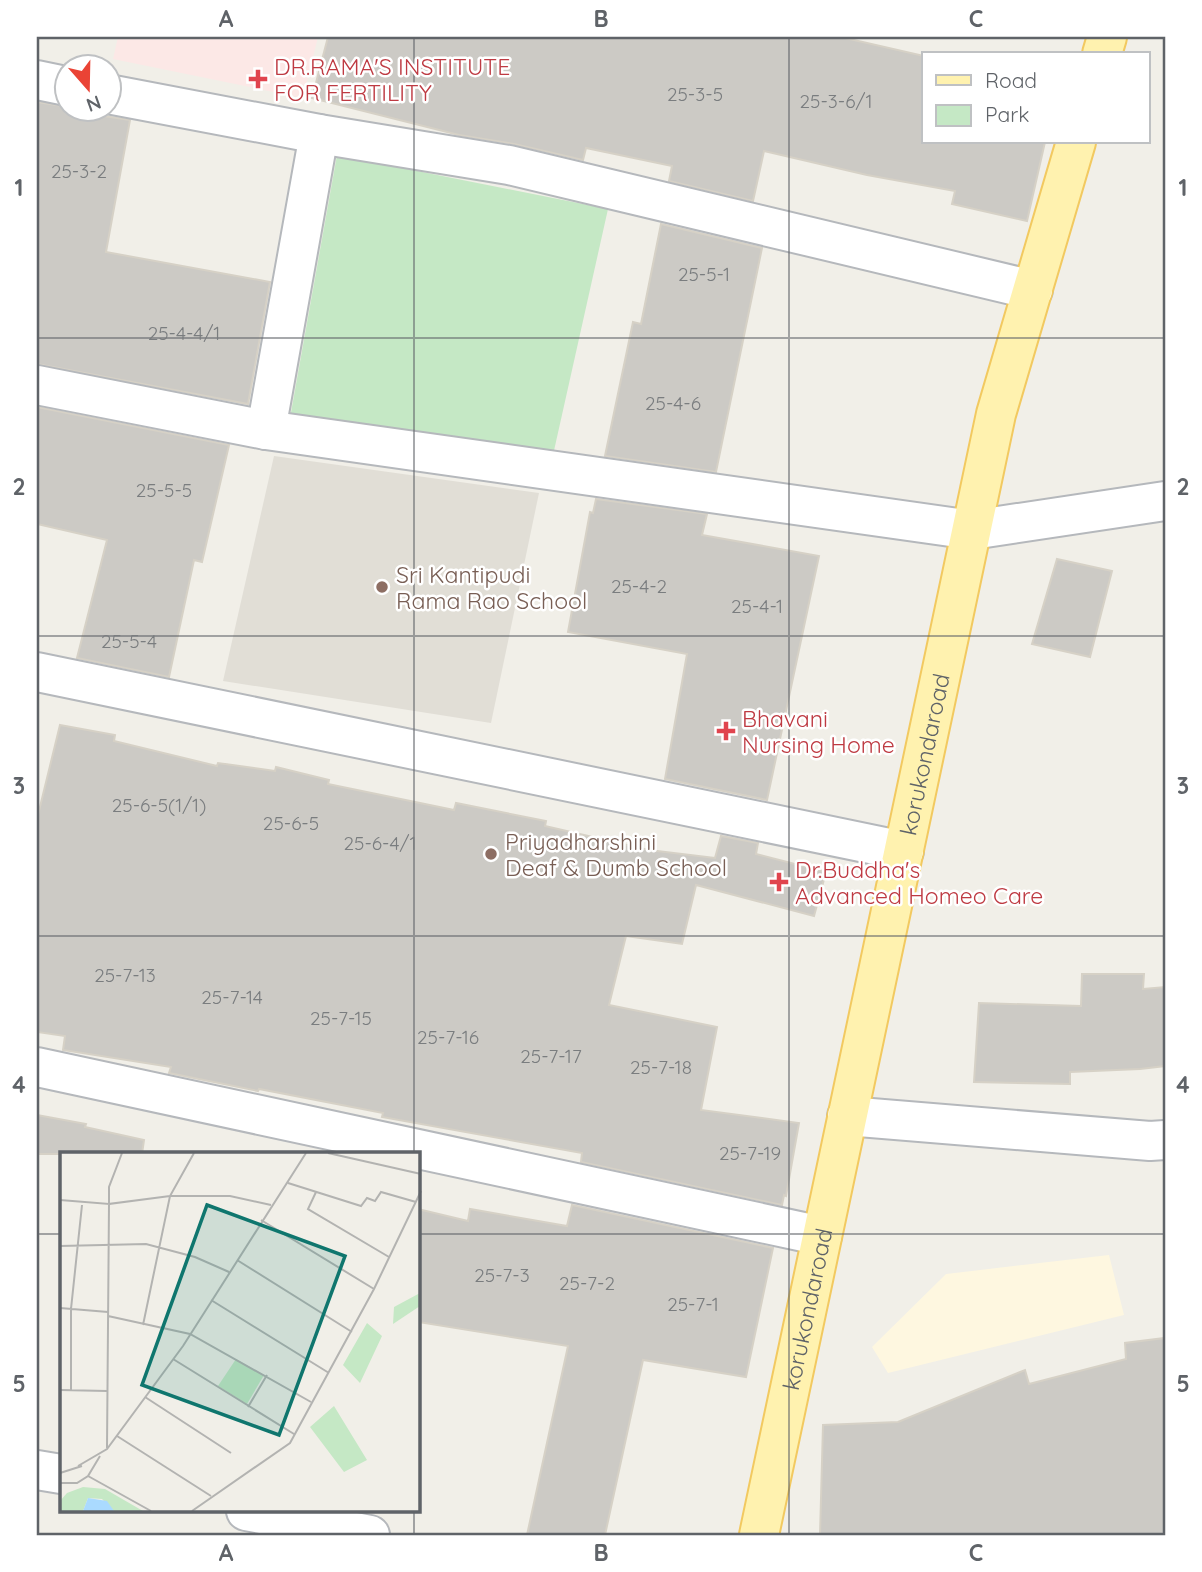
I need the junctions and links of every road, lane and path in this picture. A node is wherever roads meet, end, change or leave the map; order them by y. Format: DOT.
graph roads {
  1 [pos="122,97"];
  2 [pos="319,134"];
  3 [pos="1075,144"];
  4 [pos="1033,290"];
  5 [pos="37,384"];
  6 [pos="266,430"];
  7 [pos="1165,501"];
  8 [pos="972,530"];
  9 [pos="37,672"];
  10 [pos="904,851"];
  11 [pos="37,1067"];
  12 [pos="847,1116"];
  13 [pos="1165,1140"];
  14 [pos="822,1236"];
  15 [pos="37,1470"];
  16 [pos="60,1475"];
  17 [pos="251,1512"];
  18 [pos="370,1535"];
  19 [pos="759,1535"];
  1 -- 2 [label="street"];
  2 -- 4 [label="street"];
  2 -- 6 [label="street"];
  3 -- 4 [label="main road, korukondaroad"];
  4 -- 8 [label="main road, korukondaroad"];
  5 -- 6 [label="street"];
  6 -- 8 [label="street"];
  7 -- 8 [label="street"];
  8 -- 10 [label="main road, korukondaroad"];
  9 -- 10 [label="street"];
  10 -- 12 [label="main road, korukondaroad"];
  11 -- 14 [label="street"];
  12 -- 13 [label="street"];
  12 -- 14 [label="main road, korukondaroad"];
  14 -- 19 [label="main road, korukondaroad"];
  15 -- 16 [label="street"];
  17 -- 18 [label="street"];
}
